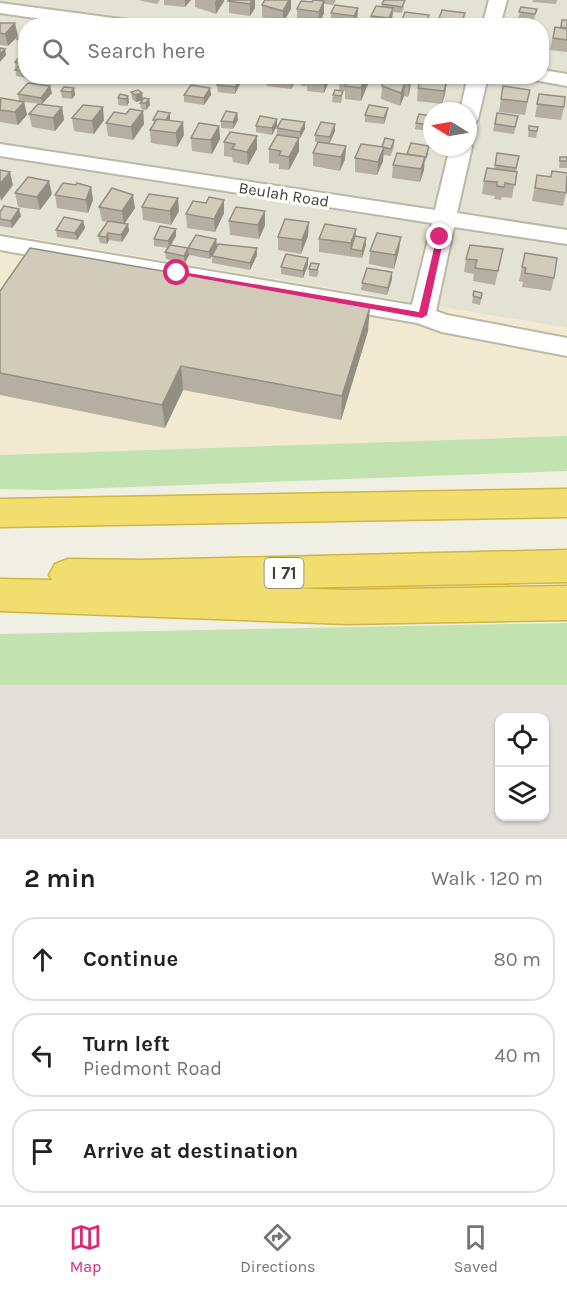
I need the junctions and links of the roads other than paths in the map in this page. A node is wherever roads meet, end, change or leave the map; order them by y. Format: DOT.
graph roads {
  1 [pos="498,0"];
  2 [pos="0,8"];
  3 [pos="76,18"];
  4 [pos="493,18"];
  5 [pos="549,77"];
  6 [pos="567,80"];
  7 [pos="476,84"];
  8 [pos="472,102"];
  9 [pos="0,150"];
  10 [pos="459,156"];
  11 [pos="445,218"];
  12 [pos="567,237"];
  13 [pos="3,248"];
  14 [pos="424,306"];
  15 [pos="567,347"];
  16 [pos="567,502"];
  17 [pos="0,513"];
  18 [pos="567,566"];
  19 [pos="0,573"];
  20 [pos="0,595"];
  21 [pos="567,603"];
  1 -- 4 [label="street"];
  2 -- 3 [label="street"];
  5 -- 6 [label="street"];
  7 -- 8 [label="street"];
  9 -- 11 [label="street, Beulah Road"];
  10 -- 11 [label="street"];
  11 -- 12 [label="street, Beulah Road"];
  11 -- 14 [label="street"];
  13 -- 14 [label="street"];
  14 -- 15 [label="street"];
  16 -- 17 [label="highway"];
  18 -- 19 [label="highway, I 71"];
  20 -- 21 [label="highway"];
}
